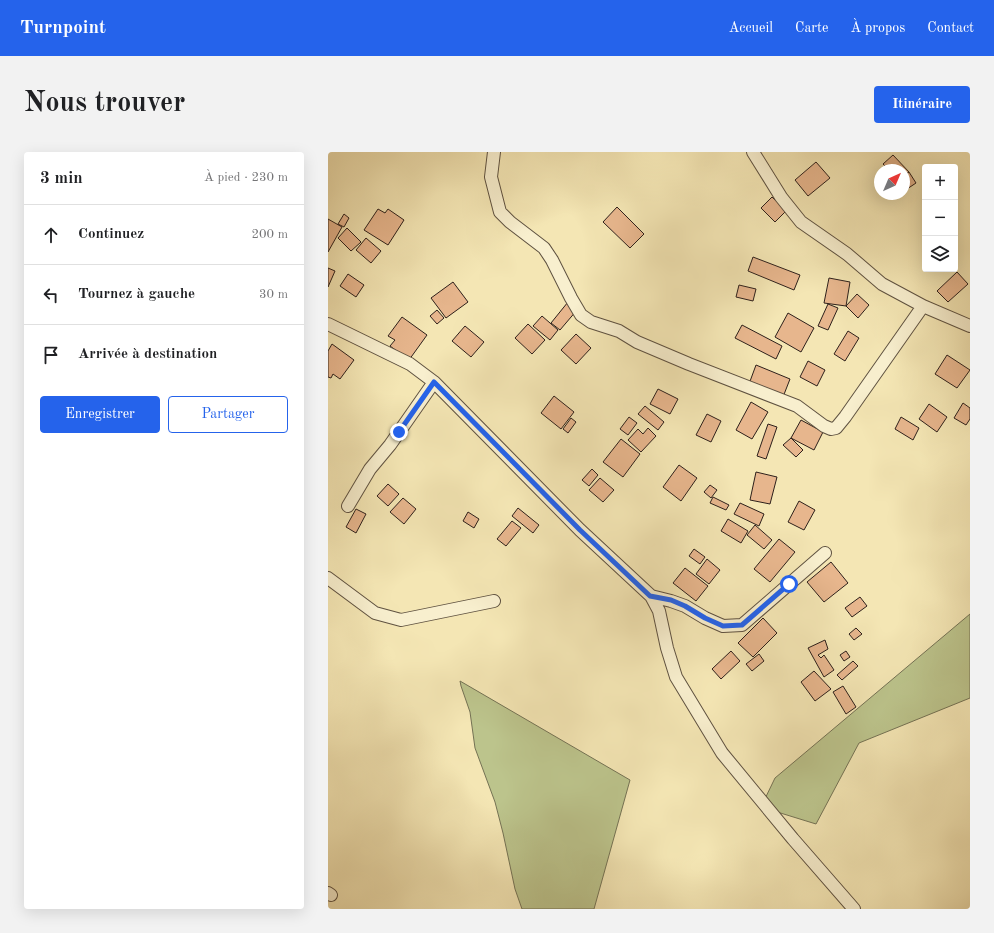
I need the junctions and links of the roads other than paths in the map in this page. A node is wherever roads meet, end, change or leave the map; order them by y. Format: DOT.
graph roads {
  1 [pos="494,152"];
  2 [pos="753,152"];
  3 [pos="923,306"];
  4 [pos="328,324"];
  5 [pos="970,326"];
  6 [pos="434,382"];
  7 [pos="348,506"];
  8 [pos="825,553"];
  9 [pos="328,578"];
  10 [pos="650,596"];
  11 [pos="494,601"];
  12 [pos="854,909"];
  1 -- 3 [label="street"];
  2 -- 3 [label="street"];
  3 -- 5 [label="street"];
  4 -- 6 [label="street"];
  6 -- 7 [label="street"];
  6 -- 10 [label="street"];
  8 -- 10 [label="street"];
  9 -- 11 [label="street"];
  10 -- 12 [label="street"];
}
